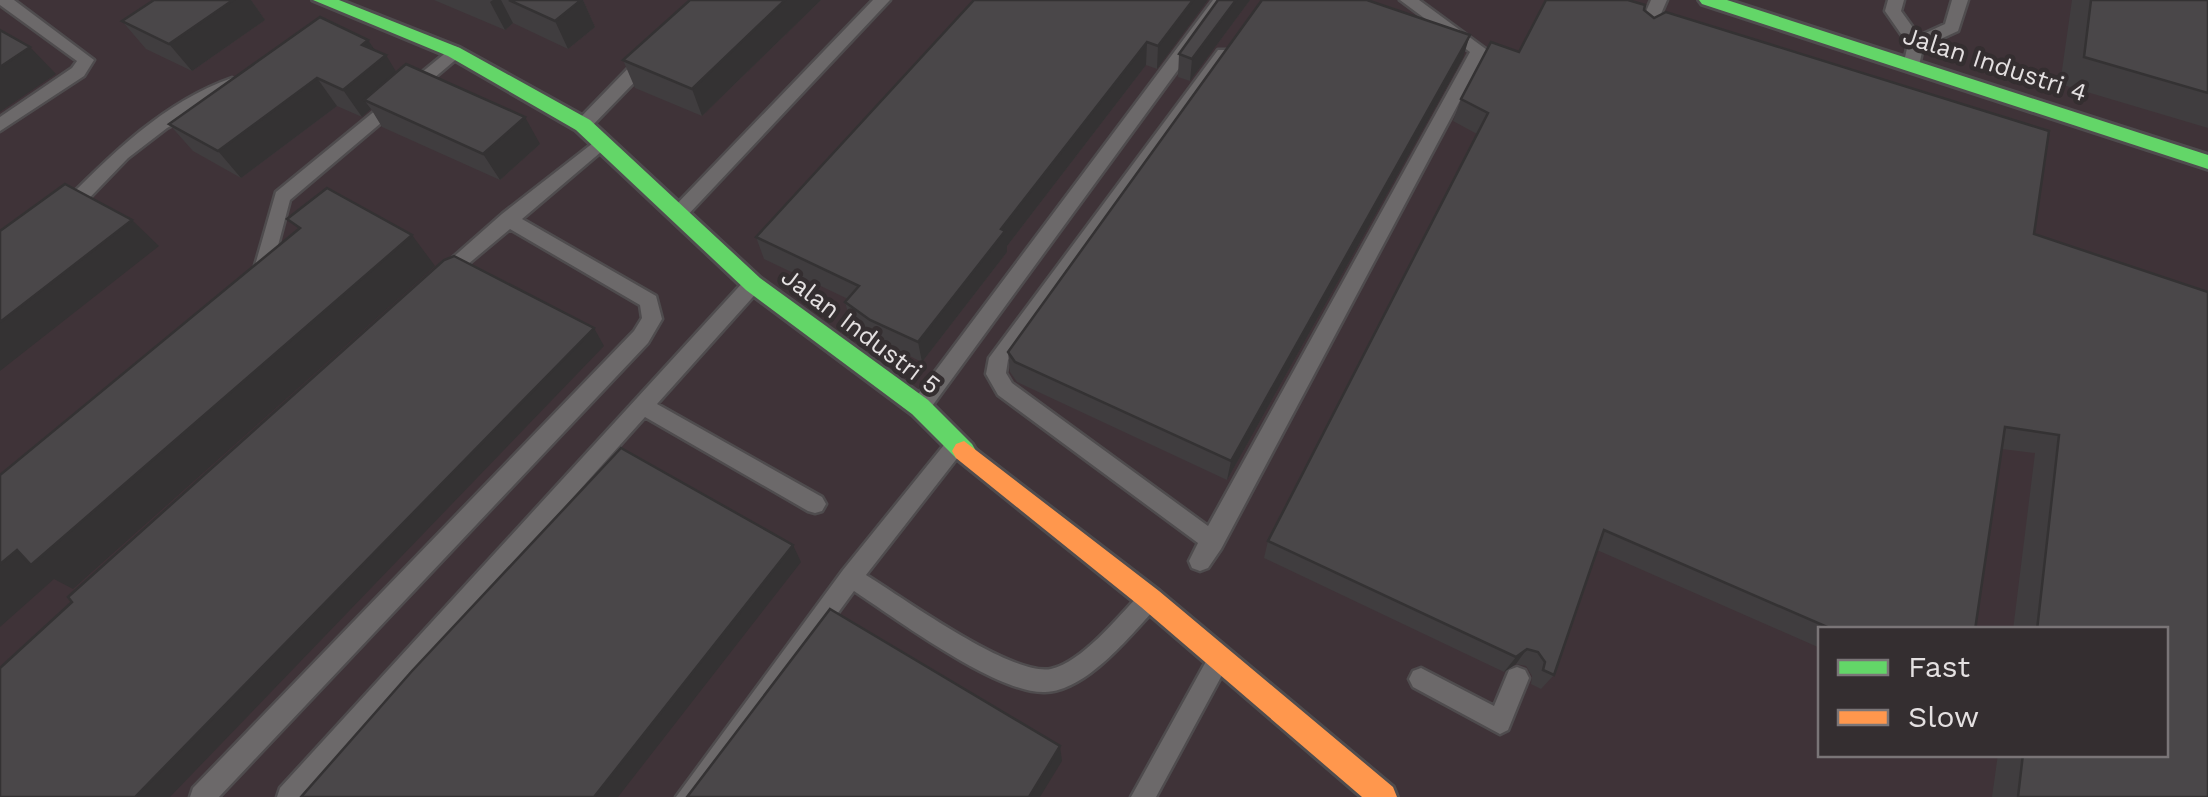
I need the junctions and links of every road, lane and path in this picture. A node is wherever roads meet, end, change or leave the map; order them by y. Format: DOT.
graph roads {
  1 [pos="882,0"];
  2 [pos="1221,0"];
  3 [pos="1408,0"];
  4 [pos="1659,0"];
  5 [pos="1708,0"];
  6 [pos="1896,0"];
  7 [pos="1960,0"];
  8 [pos="9,1"];
  9 [pos="334,10"];
  10 [pos="1240,31"];
  11 [pos="1646,32"];
  12 [pos="657,48"];
  13 [pos="454,52"];
  14 [pos="1913,55"];
  15 [pos="244,78"];
  16 [pos="0,125"];
  17 [pos="583,125"];
  18 [pos="602,142"];
  19 [pos="2208,162"];
  20 [pos="678,214"];
  21 [pos="508,220"];
  22 [pos="47,225"];
  23 [pos="753,284"];
  24 [pos="248,290"];
  25 [pos="424,290"];
  26 [pos="643,406"];
  27 [pos="920,407"];
  28 [pos="956,444"];
  29 [pos="815,504"];
  30 [pos="1213,542"];
  31 [pos="1200,561"];
  32 [pos="851,577"];
  33 [pos="1150,599"];
  34 [pos="1220,658"];
  35 [pos="1517,678"];
  36 [pos="1421,679"];
  37 [pos="202,797"];
  38 [pos="289,797"];
  39 [pos="688,797"];
  40 [pos="1144,797"];
  41 [pos="1383,797"];
  1 -- 20 [label="lane"];
  2 -- 27 [label="lane"];
  3 -- 30 [label="lane"];
  4 -- 11 [label="lane"];
  5 -- 14 [label="street, Jalan Industri 4"];
  6 -- 14 [label="lane"];
  7 -- 14 [label="lane"];
  8 -- 16 [label="lane"];
  9 -- 13 [label="street, Jalan Industri 5"];
  10 -- 30 [label="lane"];
  12 -- 17 [label="lane"];
  13 -- 17 [label="street, Jalan Industri 5"];
  13 -- 24 [label="lane"];
  14 -- 19 [label="street, Jalan Industri 4"];
  15 -- 22 [label="lane"];
  17 -- 18 [label="street, Jalan Industri 5"];
  18 -- 20 [label="street, Jalan Industri 5"];
  18 -- 21 [label="lane"];
  20 -- 23 [label="street, Jalan Industri 5"];
  21 -- 25 [label="lane"];
  21 -- 37 [label="lane"];
  23 -- 26 [label="lane"];
  23 -- 27 [label="street, Jalan Industri 5"];
  26 -- 29 [label="lane"];
  26 -- 38 [label="lane"];
  27 -- 28 [label="street, Jalan Industri 5"];
  28 -- 32 [label="lane"];
  28 -- 33 [label="street, Jalan Industri 5"];
  30 -- 31 [label="lane"];
  32 -- 33 [label="lane"];
  32 -- 39 [label="lane"];
  33 -- 34 [label="street, Jalan Industri 5"];
  34 -- 40 [label="lane"];
  34 -- 41 [label="street, Jalan Industri 5"];
  35 -- 36 [label="lane"];
}
